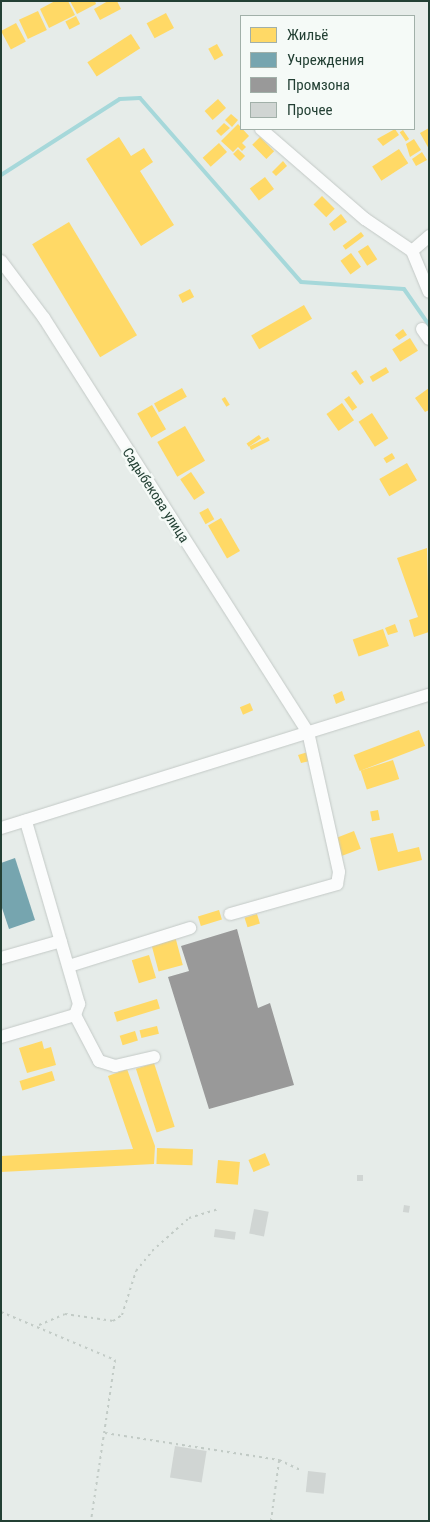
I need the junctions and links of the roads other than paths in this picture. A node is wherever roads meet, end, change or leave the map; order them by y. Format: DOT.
graph roads {
  1 [pos="262,130"];
  2 [pos="429,236"];
  3 [pos="412,251"];
  4 [pos="1,260"];
  5 [pos="429,292"];
  6 [pos="429,695"];
  7 [pos="308,732"];
  8 [pos="26,820"];
  9 [pos="1,828"];
  10 [pos="230,914"];
  11 [pos="190,928"];
  12 [pos="61,941"];
  13 [pos="1,958"];
  14 [pos="69,966"];
  15 [pos="75,1015"];
  16 [pos="1,1037"];
  17 [pos="154,1057"];
  1 -- 3 [label="street"];
  2 -- 3 [label="street"];
  3 -- 5 [label="street"];
  4 -- 7 [label="street, Садыбекова улица"];
  6 -- 7 [label="street"];
  7 -- 8 [label="street"];
  7 -- 10 [label="street"];
  8 -- 9 [label="street"];
  8 -- 12 [label="street"];
  11 -- 14 [label="street"];
  12 -- 13 [label="street"];
  12 -- 14 [label="street"];
  14 -- 15 [label="street"];
  15 -- 16 [label="street"];
  15 -- 17 [label="street"];
}
